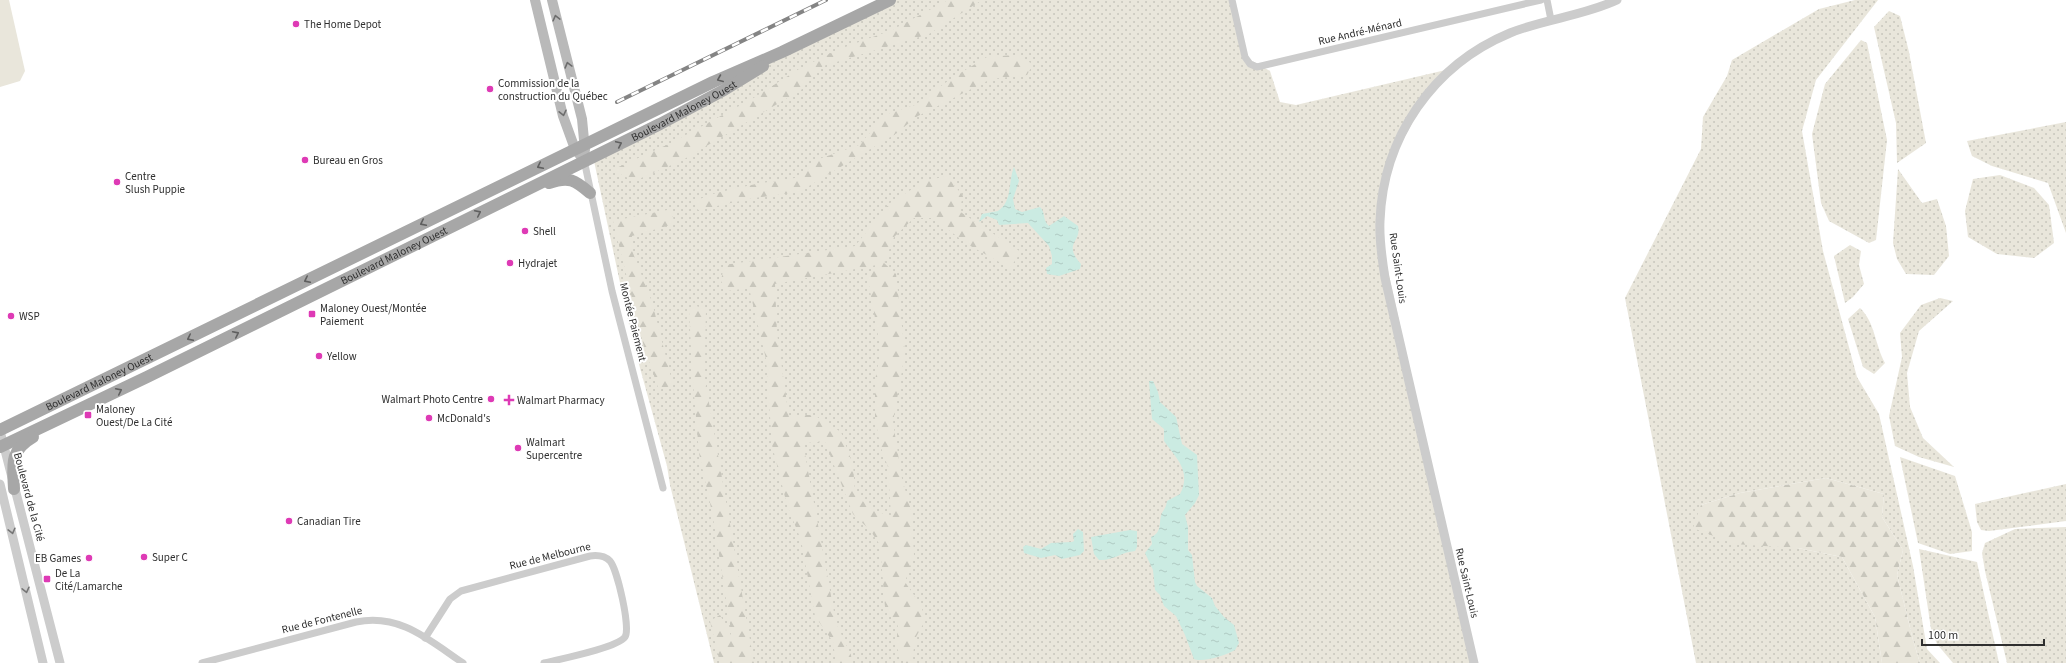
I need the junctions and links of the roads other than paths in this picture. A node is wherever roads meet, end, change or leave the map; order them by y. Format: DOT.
graph roads {
  1 [pos="535,0"];
  2 [pos="552,0"];
  3 [pos="890,0"];
  4 [pos="1232,0"];
  5 [pos="1541,0"];
  6 [pos="1547,0"];
  7 [pos="1617,0"];
  8 [pos="1551,20"];
  9 [pos="782,52"];
  10 [pos="580,146"];
  11 [pos="584,160"];
  12 [pos="519,193"];
  13 [pos="590,193"];
  14 [pos="71,414"];
  15 [pos="0,430"];
  16 [pos="2,446"];
  17 [pos="0,484"];
  18 [pos="663,488"];
  19 [pos="14,489"];
  20 [pos="425,638"];
  21 [pos="59,660"];
  22 [pos="41,662"];
  23 [pos="202,663"];
  24 [pos="463,663"];
  25 [pos="544,663"];
  26 [pos="1474,663"];
  1 -- 10 [label="main road, Montée Paiement, one-way"];
  10 -- 2 [label="main road, Montée Paiement, one-way"];
  3 -- 9 [label="main road, Boulevard Maloney Ouest"];
  4 -- 5 [label="street, Rue André-Ménard"];
  6 -- 8 [label="street"];
  7 -- 8 [label="street, Rue Saint-Louis"];
  8 -- 26 [label="street, Rue Saint-Louis"];
  9 -- 10 [label="main road, Boulevard Maloney Ouest, one-way"];
  11 -- 9 [label="main road, Boulevard Maloney Ouest, one-way"];
  10 -- 11 [label="main road, Montée Paiement"];
  10 -- 15 [label="main road, Boulevard Maloney Ouest, one-way"];
  11 -- 12 [label="main road, Boulevard Maloney Ouest"];
  11 -- 13 [label="street, Montée Paiement"];
  12 -- 13 [label="main road"];
  14 -- 12 [label="main road, Boulevard Maloney Ouest, one-way"];
  13 -- 18 [label="street, Montée Paiement"];
  14 -- 16 [label="main road, Boulevard Maloney Ouest"];
  14 -- 19 [label="main road"];
  15 -- 16 [label="street, Boulevard de la Cité"];
  16 -- 19 [label="street, Boulevard de la Cité"];
  17 -- 22 [label="street, one-way"];
  19 -- 21 [label="street, Boulevard de la Cité"];
  20 -- 23 [label="street, Rue de Fontenelle"];
  20 -- 24 [label="street, Rue de Fontenelle"];
  20 -- 25 [label="street, Rue de Melbourne"];
  21 -- 22 [label="street"];
}
